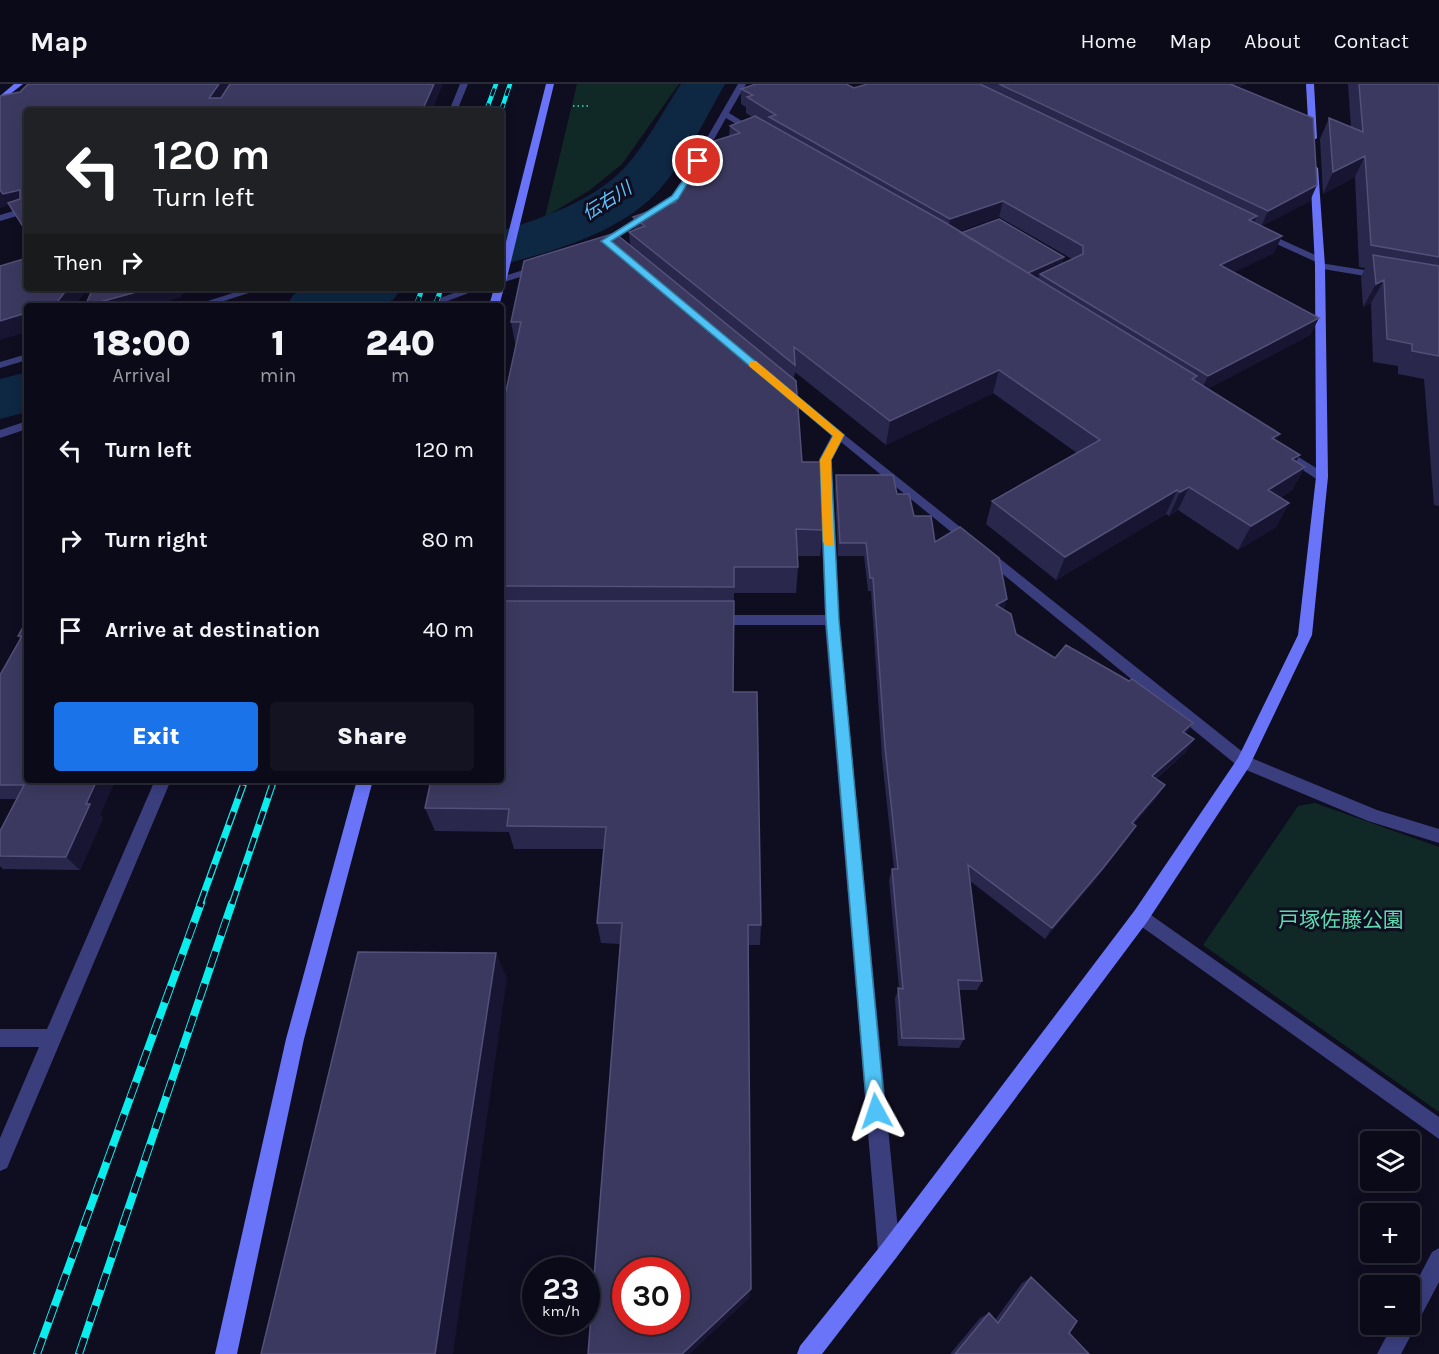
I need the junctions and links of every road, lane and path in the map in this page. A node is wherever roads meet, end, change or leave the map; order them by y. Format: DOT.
graph roads {
  1 [pos="20,84"];
  2 [pos="464,84"];
  3 [pos="550,84"];
  4 [pos="742,84"];
  5 [pos="1310,84"];
  6 [pos="0,100"];
  7 [pos="454,108"];
  8 [pos="725,114"];
  9 [pos="765,138"];
  10 [pos="692,170"];
  11 [pos="687,179"];
  12 [pos="24,211"];
  13 [pos="0,218"];
  14 [pos="1248,228"];
  15 [pos="590,250"];
  16 [pos="1320,263"];
  17 [pos="552,264"];
  18 [pos="504,268"];
  19 [pos="1396,278"];
  20 [pos="504,279"];
  21 [pos="247,291"];
  22 [pos="468,291"];
  23 [pos="201,302"];
  24 [pos="433,303"];
  25 [pos="24,358"];
  26 [pos="0,365"];
  27 [pos="776,383"];
  28 [pos="24,426"];
  29 [pos="0,434"];
  30 [pos="838,435"];
  31 [pos="1272,445"];
  32 [pos="1322,477"];
  33 [pos="702,620"];
  34 [pos="832,620"];
  35 [pos="1244,762"];
  36 [pos="162,783"];
  37 [pos="364,783"];
  38 [pos="1439,836"];
  39 [pos="1141,916"];
  40 [pos="0,1038"];
  41 [pos="54,1038"];
  42 [pos="1439,1129"];
  43 [pos="0,1161"];
  44 [pos="889,1251"];
  45 [pos="1439,1259"];
  46 [pos="1420,1297"];
  47 [pos="1399,1335"];
  48 [pos="225,1354"];
  49 [pos="808,1354"];
  50 [pos="1388,1354"];
  1 -- 6 [label="street"];
  2 -- 7 [label="street"];
  3 -- 18 [label="street"];
  4 -- 8 [label="street"];
  5 -- 16 [label="street"];
  8 -- 9 [label="street"];
  8 -- 10 [label="street"];
  11 -- 15 [label="street"];
  12 -- 13 [label="street"];
  14 -- 16 [label="street"];
  16 -- 19 [label="street"];
  16 -- 32 [label="street"];
  17 -- 20 [label="street"];
  21 -- 23 [label="street"];
  22 -- 24 [label="street"];
  25 -- 26 [label="street"];
  27 -- 30 [label="street"];
  28 -- 29 [label="street"];
  30 -- 34 [label="street"];
  30 -- 35 [label="street"];
  31 -- 32 [label="street"];
  32 -- 35 [label="street"];
  33 -- 34 [label="street"];
  34 -- 44 [label="street"];
  35 -- 38 [label="street"];
  35 -- 39 [label="street"];
  36 -- 41 [label="street"];
  37 -- 48 [label="street"];
  39 -- 42 [label="street"];
  39 -- 44 [label="street"];
  40 -- 41 [label="street"];
  41 -- 43 [label="street"];
  44 -- 49 [label="street"];
  45 -- 46 [label="street"];
  47 -- 50 [label="street"];
}
